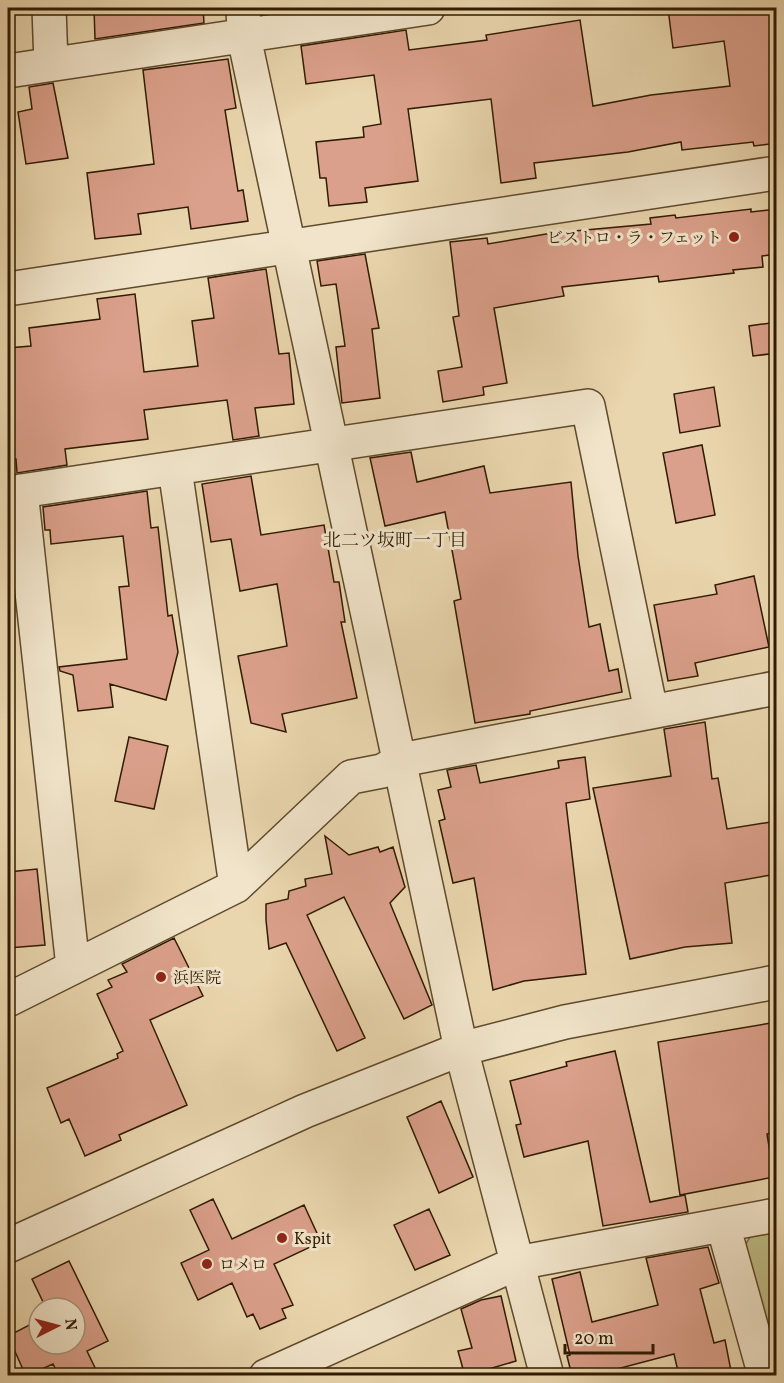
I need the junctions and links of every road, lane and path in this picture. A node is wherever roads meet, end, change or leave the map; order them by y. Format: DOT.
graph roads {
  1 [pos="49,8"];
  2 [pos="428,8"];
  3 [pos="243,22"];
  4 [pos="51,64"];
  5 [pos="8,71"];
  6 [pos="777,173"];
  7 [pos="289,248"];
  8 [pos="8,289"];
  9 [pos="331,445"];
  10 [pos="175,469"];
  11 [pos="14,492"];
  12 [pos="777,688"];
  13 [pos="651,711"];
  14 [pos="401,760"];
  15 [pos="236,886"];
  16 [pos="73,968"];
  17 [pos="777,981"];
  18 [pos="8,1000"];
  19 [pos="461,1049"];
  20 [pos="777,1215"];
  21 [pos="723,1226"];
  22 [pos="8,1246"];
  23 [pos="517,1263"];
  24 [pos="322,1363"];
  25 [pos="266,1376"];
  26 [pos="547,1376"];
  27 [pos="765,1376"];
  1 -- 4 [label="street"];
  2 -- 3 [label="street"];
  3 -- 4 [label="street"];
  3 -- 7 [label="street"];
  4 -- 5 [label="street"];
  6 -- 7 [label="street"];
  7 -- 8 [label="street"];
  7 -- 9 [label="street"];
  9 -- 10 [label="street"];
  9 -- 13 [label="street"];
  9 -- 14 [label="street"];
  10 -- 11 [label="street"];
  10 -- 15 [label="street"];
  11 -- 16 [label="street"];
  12 -- 13 [label="street"];
  13 -- 14 [label="street"];
  14 -- 15 [label="street"];
  14 -- 19 [label="street"];
  15 -- 16 [label="street"];
  16 -- 18 [label="street"];
  17 -- 19 [label="street"];
  19 -- 22 [label="street"];
  19 -- 23 [label="street"];
  20 -- 21 [label="street"];
  21 -- 23 [label="street"];
  21 -- 27 [label="street"];
  23 -- 24 [label="street"];
  23 -- 26 [label="street"];
  24 -- 25 [label="street"];
}
